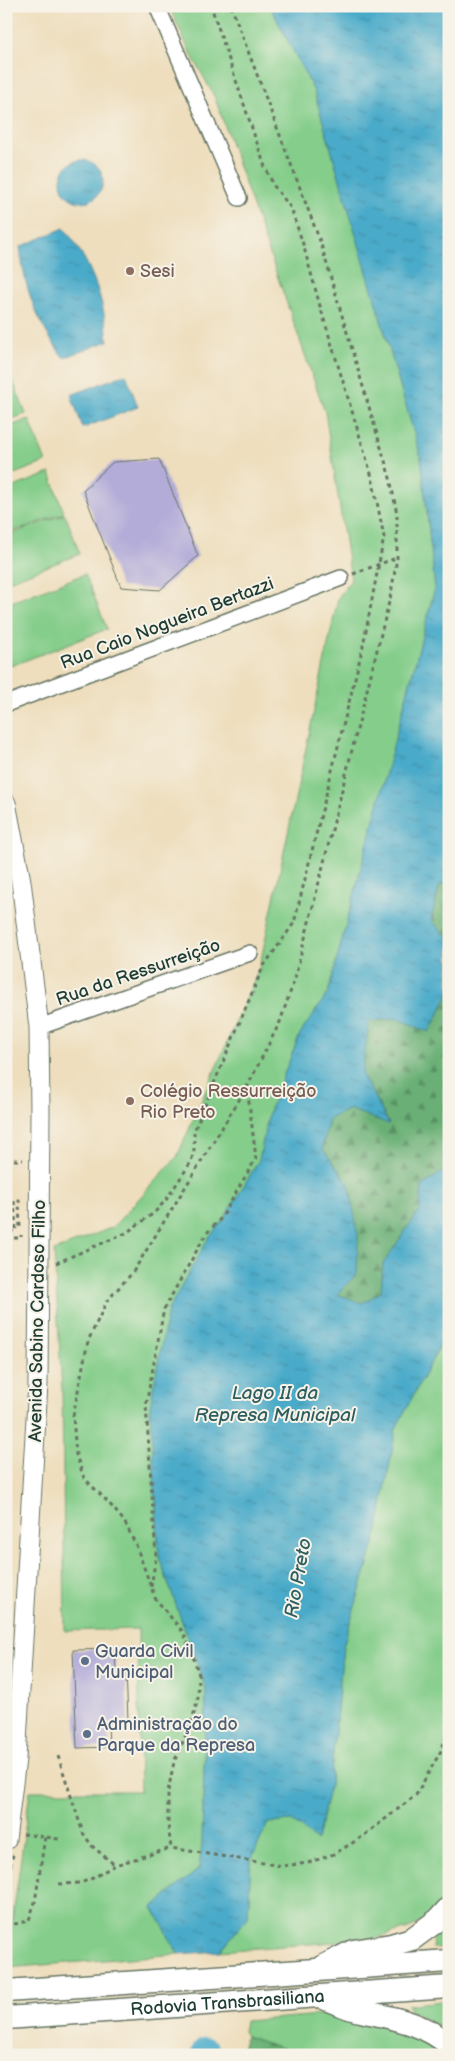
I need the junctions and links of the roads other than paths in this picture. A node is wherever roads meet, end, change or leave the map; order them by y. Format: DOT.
graph roads {
  1 [pos="157,6"];
  2 [pos="239,198"];
  3 [pos="341,578"];
  4 [pos="6,704"];
  5 [pos="6,803"];
  6 [pos="250,953"];
  7 [pos="40,1027"];
  8 [pos="7,1836"];
  9 [pos="449,1908"];
  10 [pos="449,1961"];
  11 [pos="316,1970"];
  12 [pos="449,1987"];
  13 [pos="6,1991"];
  14 [pos="318,1995"];
  15 [pos="6,2018"];
  16 [pos="449,2045"];
  1 -- 2 [label="street"];
  3 -- 4 [label="street, Rua Caio Nogueira Bertazzi"];
  5 -- 7 [label="main road, Avenida Sabino Cardoso Filho"];
  6 -- 7 [label="street, Rua da Ressurreição"];
  7 -- 8 [label="main road, Avenida Sabino Cardoso Filho"];
  9 -- 11 [label="highway"];
  10 -- 11 [label="highway, Rodovia Transbrasiliana"];
  11 -- 13 [label="highway, Rodovia Transbrasiliana"];
  12 -- 14 [label="highway, Rodovia Transbrasiliana"];
  14 -- 15 [label="highway, Rodovia Transbrasiliana"];
  14 -- 16 [label="highway"];
}
